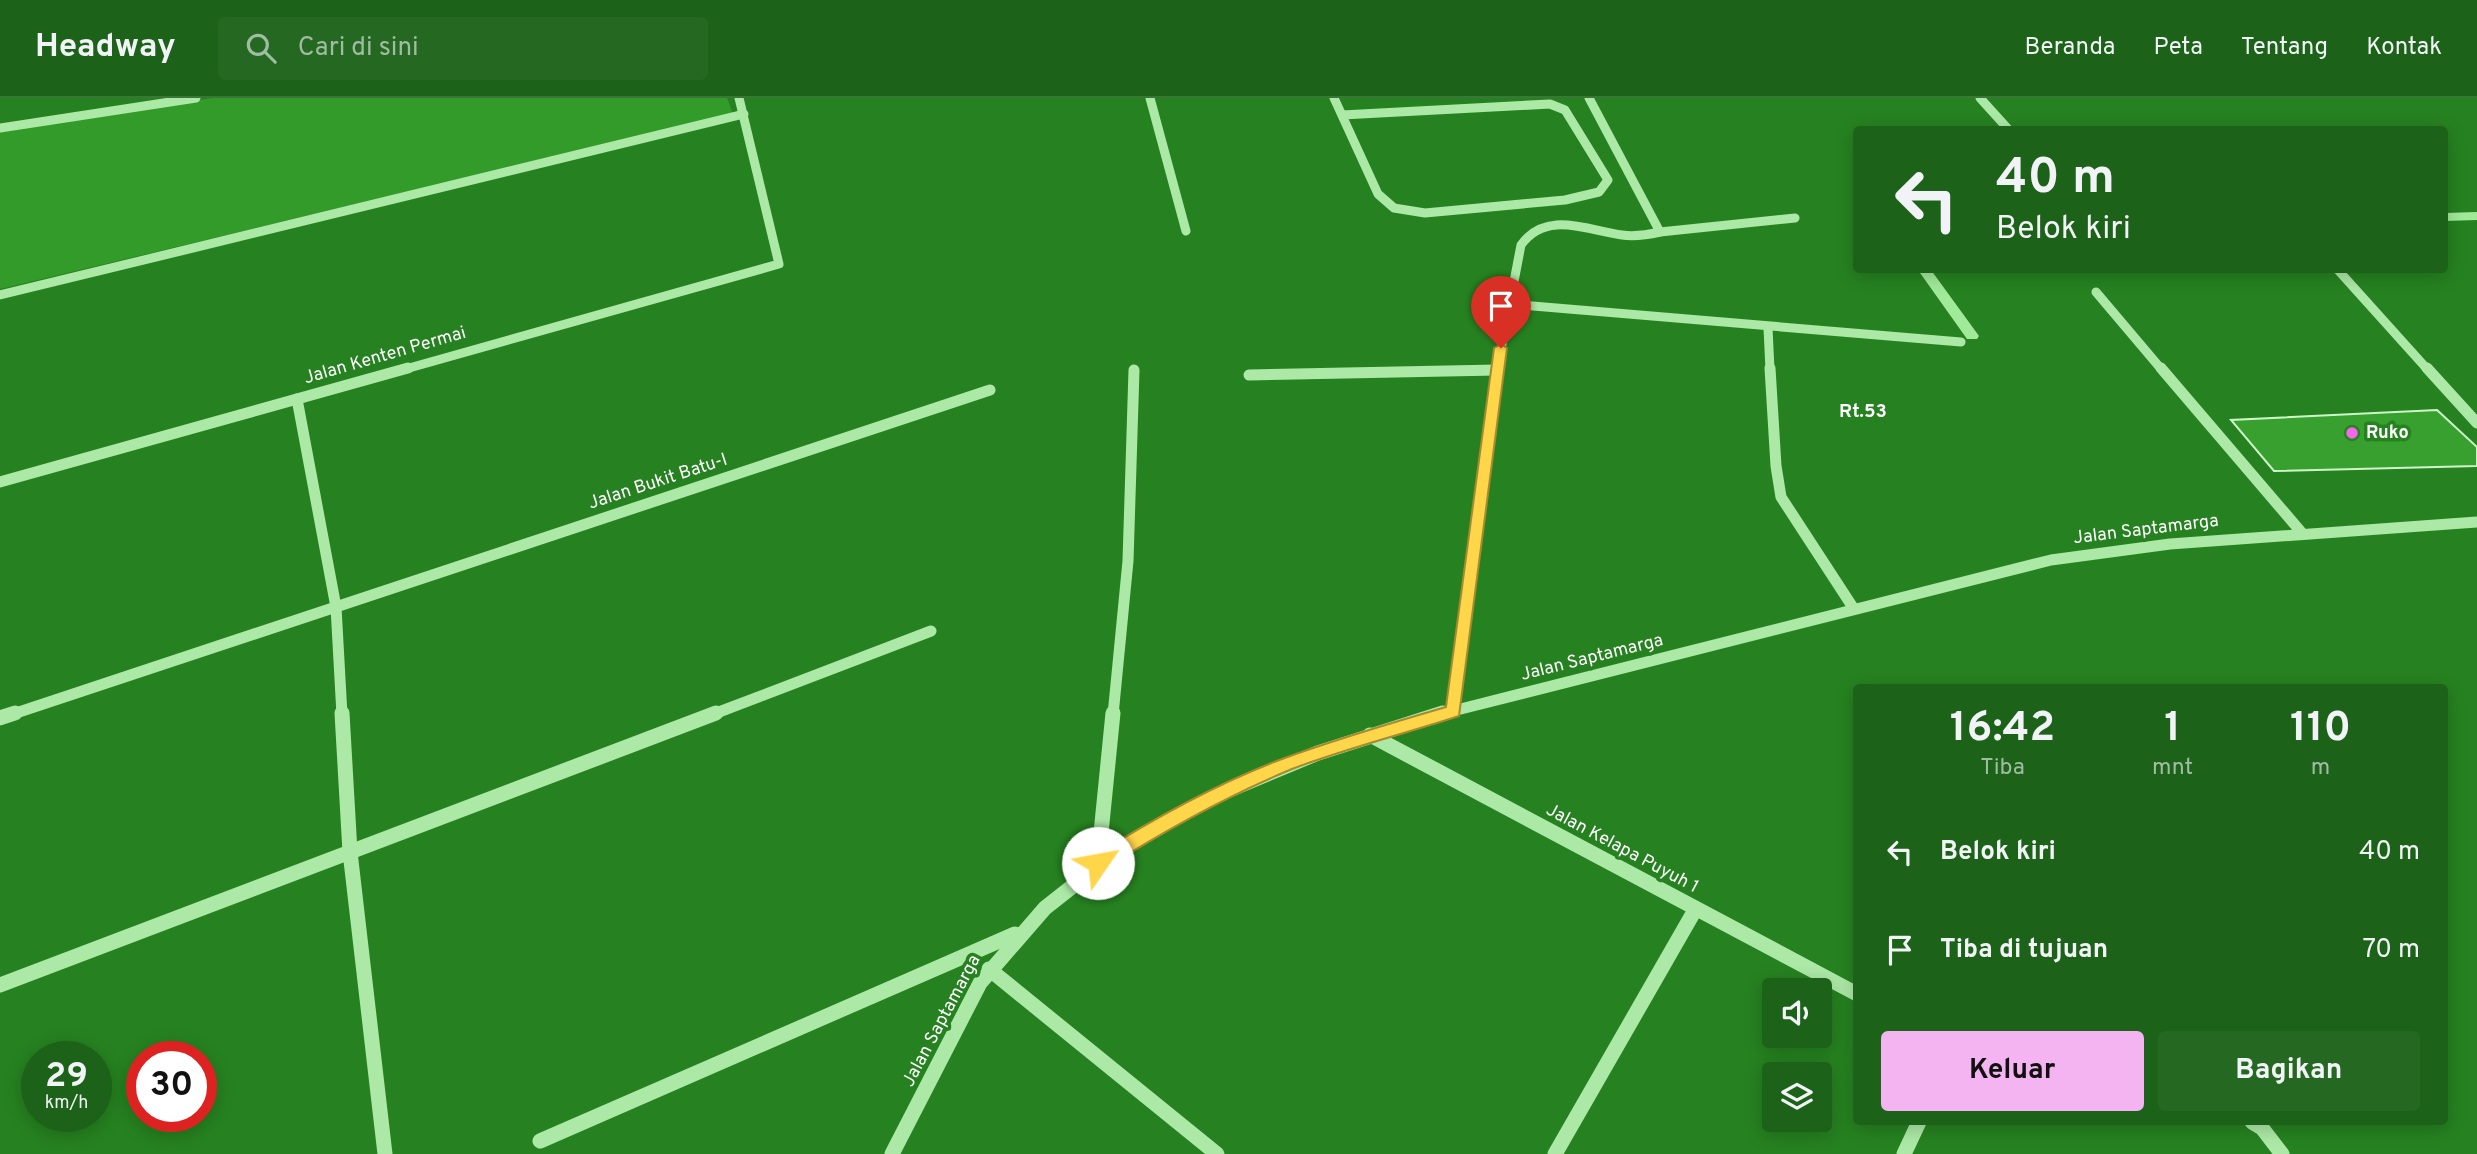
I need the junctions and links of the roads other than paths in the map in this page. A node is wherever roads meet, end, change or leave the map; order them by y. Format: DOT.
graph roads {
  1 [pos="196,98"];
  2 [pos="739,98"];
  3 [pos="1150,98"];
  4 [pos="1334,98"];
  5 [pos="1589,98"];
  6 [pos="1980,98"];
  7 [pos="744,114"];
  8 [pos="1342,115"];
  9 [pos="2005,126"];
  10 [pos="0,128"];
  11 [pos="1796,218"];
  12 [pos="1186,231"];
  13 [pos="1660,232"];
  14 [pos="2340,273"];
  15 [pos="2096,292"];
  16 [pos="0,295"];
  17 [pos="1508,304"];
  18 [pos="1768,328"];
  19 [pos="1961,342"];
  20 [pos="1134,370"];
  21 [pos="1497,370"];
  22 [pos="1249,375"];
  23 [pos="990,390"];
  24 [pos="297,399"];
  25 [pos="2477,423"];
  26 [pos="0,482"];
  27 [pos="2477,522"];
  28 [pos="2302,533"];
  29 [pos="336,607"];
  30 [pos="1854,609"];
  31 [pos="931,631"];
  32 [pos="1454,711"];
  33 [pos="0,718"];
  34 [pos="1370,735"];
  35 [pos="350,852"];
  36 [pos="1098,863"];
  37 [pos="1695,910"];
  38 [pos="1019,932"];
  39 [pos="989,969"];
  40 [pos="0,985"];
  41 [pos="1853,992"];
  42 [pos="1918,1125"];
  43 [pos="2257,1125"];
  44 [pos="540,1141"];
  45 [pos="385,1154"];
  46 [pos="892,1154"];
  47 [pos="1217,1154"];
  48 [pos="1555,1154"];
  49 [pos="1904,1154"];
  50 [pos="2282,1154"];
  1 -- 10 [label="street"];
  2 -- 7 [label="street"];
  3 -- 12 [label="street"];
  4 -- 8 [label="street"];
  5 -- 13 [label="street"];
  6 -- 9 [label="street"];
  7 -- 16 [label="street"];
  7 -- 24 [label="street, Jalan Kenten Permai"];
  8 -- 8 [label="street"];
  11 -- 13 [label="street"];
  13 -- 17 [label="street"];
  14 -- 25 [label="street"];
  15 -- 28 [label="street"];
  17 -- 18 [label="street"];
  17 -- 21 [label="street"];
  18 -- 19 [label="street"];
  18 -- 30 [label="street"];
  20 -- 36 [label="street"];
  21 -- 22 [label="street"];
  21 -- 32 [label="street"];
  23 -- 29 [label="street, Jalan Bukit Batu-I"];
  24 -- 26 [label="street, Jalan Kenten Permai"];
  24 -- 29 [label="street"];
  27 -- 28 [label="street, Jalan Saptamarga"];
  28 -- 30 [label="street, Jalan Saptamarga"];
  29 -- 33 [label="street, Jalan Bukit Batu-I"];
  29 -- 35 [label="street"];
  30 -- 32 [label="street, Jalan Saptamarga"];
  31 -- 35 [label="street"];
  32 -- 34 [label="street, Jalan Saptamarga"];
  34 -- 36 [label="street, Jalan Saptamarga"];
  34 -- 37 [label="street, Jalan Kelapa Puyuh 1"];
  35 -- 40 [label="street"];
  35 -- 45 [label="street"];
  36 -- 38 [label="street, Jalan Saptamarga"];
  37 -- 41 [label="street, Jalan Kelapa Puyuh 1"];
  37 -- 48 [label="street"];
  38 -- 39 [label="street, Jalan Saptamarga"];
  38 -- 44 [label="street"];
  39 -- 46 [label="street, Jalan Saptamarga"];
  39 -- 47 [label="street"];
  42 -- 49 [label="street"];
  43 -- 50 [label="street"];
}
